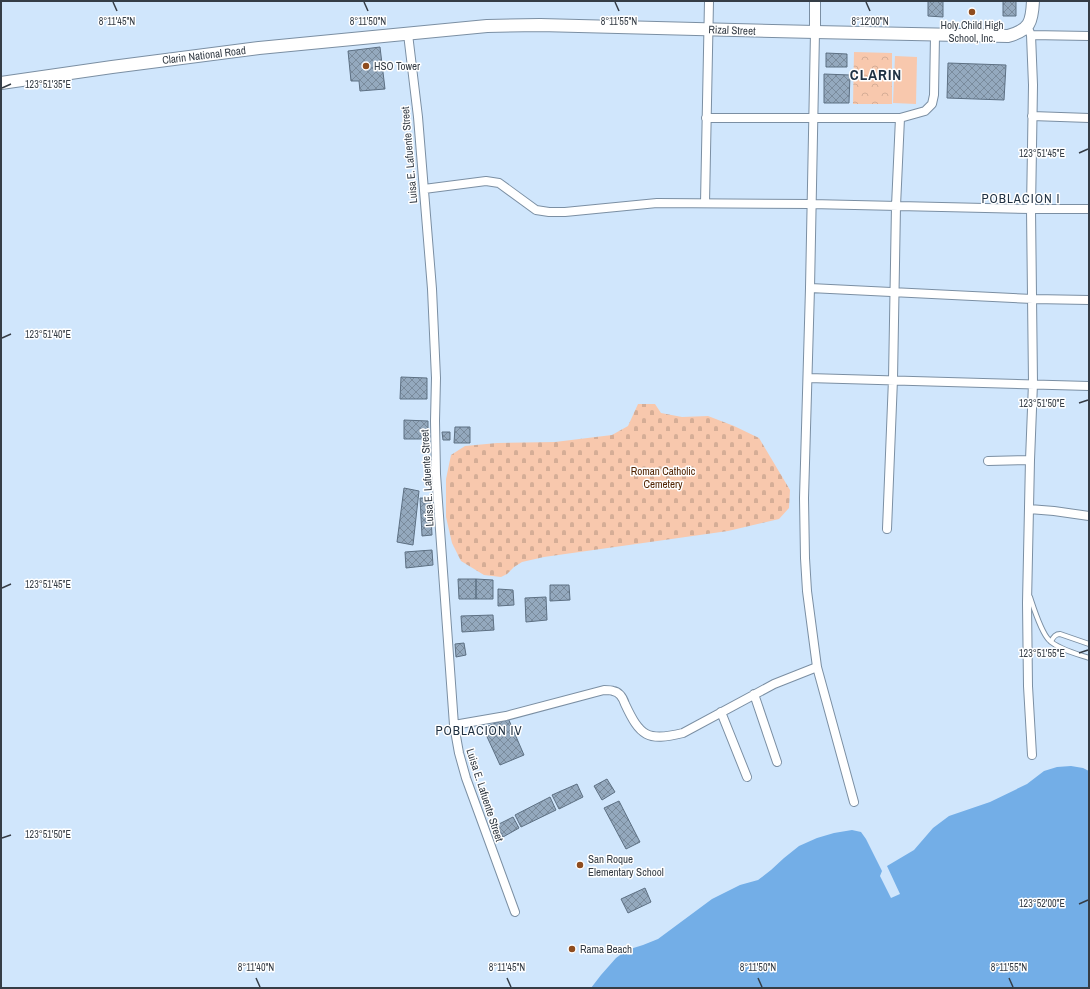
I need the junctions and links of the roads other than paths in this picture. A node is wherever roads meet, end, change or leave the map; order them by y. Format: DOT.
graph roads {
  1 [pos="710,1"];
  2 [pos="815,1"];
  3 [pos="1033,1"];
  4 [pos="709,29"];
  5 [pos="1029,31"];
  6 [pos="815,32"];
  7 [pos="408,34"];
  8 [pos="935,35"];
  9 [pos="1089,36"];
  10 [pos="1,83"];
  11 [pos="1032,116"];
  12 [pos="706,118"];
  13 [pos="814,118"];
  14 [pos="900,118"];
  15 [pos="1089,118"];
  16 [pos="424,189"];
  17 [pos="705,203"];
  18 [pos="811,204"];
  19 [pos="896,206"];
  20 [pos="1032,209"];
  21 [pos="1089,209"];
  22 [pos="810,288"];
  23 [pos="894,292"];
  24 [pos="1033,299"];
  25 [pos="1089,300"];
  26 [pos="808,378"];
  27 [pos="893,379"];
  28 [pos="1033,384"];
  29 [pos="1089,386"];
  30 [pos="1030,460"];
  31 [pos="988,461"];
  32 [pos="1029,509"];
  33 [pos="1089,516"];
  34 [pos="887,529"];
  35 [pos="1027,591"];
  36 [pos="1051,642"];
  37 [pos="1089,644"];
  38 [pos="1089,658"];
  39 [pos="817,667"];
  40 [pos="754,694"];
  41 [pos="721,712"];
  42 [pos="454,724"];
  43 [pos="1032,755"];
  44 [pos="777,762"];
  45 [pos="747,777"];
  46 [pos="854,802"];
  47 [pos="515,912"];
  1 -- 4 [label="street"];
  2 -- 6 [label="street"];
  3 -- 5 [label="main road"];
  4 -- 6 [label="main road, Rizal Street"];
  4 -- 7 [label="main road, Rizal Street"];
  4 -- 12 [label="street"];
  5 -- 8 [label="main road, Rizal Street"];
  5 -- 9 [label="street"];
  5 -- 11 [label="street"];
  6 -- 8 [label="main road, Rizal Street"];
  6 -- 13 [label="street"];
  7 -- 10 [label="main road, Clarin National Road"];
  7 -- 16 [label="street, Luisa E. Lafuente Street"];
  8 -- 14 [label="street"];
  11 -- 15 [label="street"];
  11 -- 20 [label="street"];
  12 -- 13 [label="street"];
  12 -- 17 [label="street"];
  13 -- 14 [label="street"];
  13 -- 18 [label="street"];
  14 -- 19 [label="street"];
  16 -- 17 [label="street"];
  16 -- 42 [label="street, Luisa E. Lafuente Street"];
  17 -- 18 [label="street"];
  18 -- 19 [label="street"];
  18 -- 22 [label="street"];
  19 -- 20 [label="street"];
  19 -- 23 [label="street"];
  20 -- 21 [label="street"];
  20 -- 24 [label="street"];
  22 -- 23 [label="street"];
  22 -- 26 [label="street"];
  23 -- 24 [label="street"];
  23 -- 27 [label="street"];
  24 -- 25 [label="street"];
  24 -- 28 [label="street"];
  26 -- 27 [label="street"];
  26 -- 39 [label="street"];
  27 -- 28 [label="street"];
  27 -- 34 [label="street"];
  28 -- 29 [label="street"];
  28 -- 30 [label="street"];
  30 -- 31 [label="street"];
  30 -- 32 [label="street"];
  32 -- 33 [label="street"];
  32 -- 35 [label="street"];
  35 -- 36 [label="lane"];
  35 -- 43 [label="street"];
  36 -- 37 [label="lane"];
  36 -- 38 [label="lane"];
  39 -- 40 [label="street"];
  39 -- 46 [label="street"];
  40 -- 41 [label="street"];
  40 -- 44 [label="street"];
  41 -- 42 [label="street"];
  41 -- 45 [label="street"];
  42 -- 47 [label="street, Luisa E. Lafuente Street"];
}
